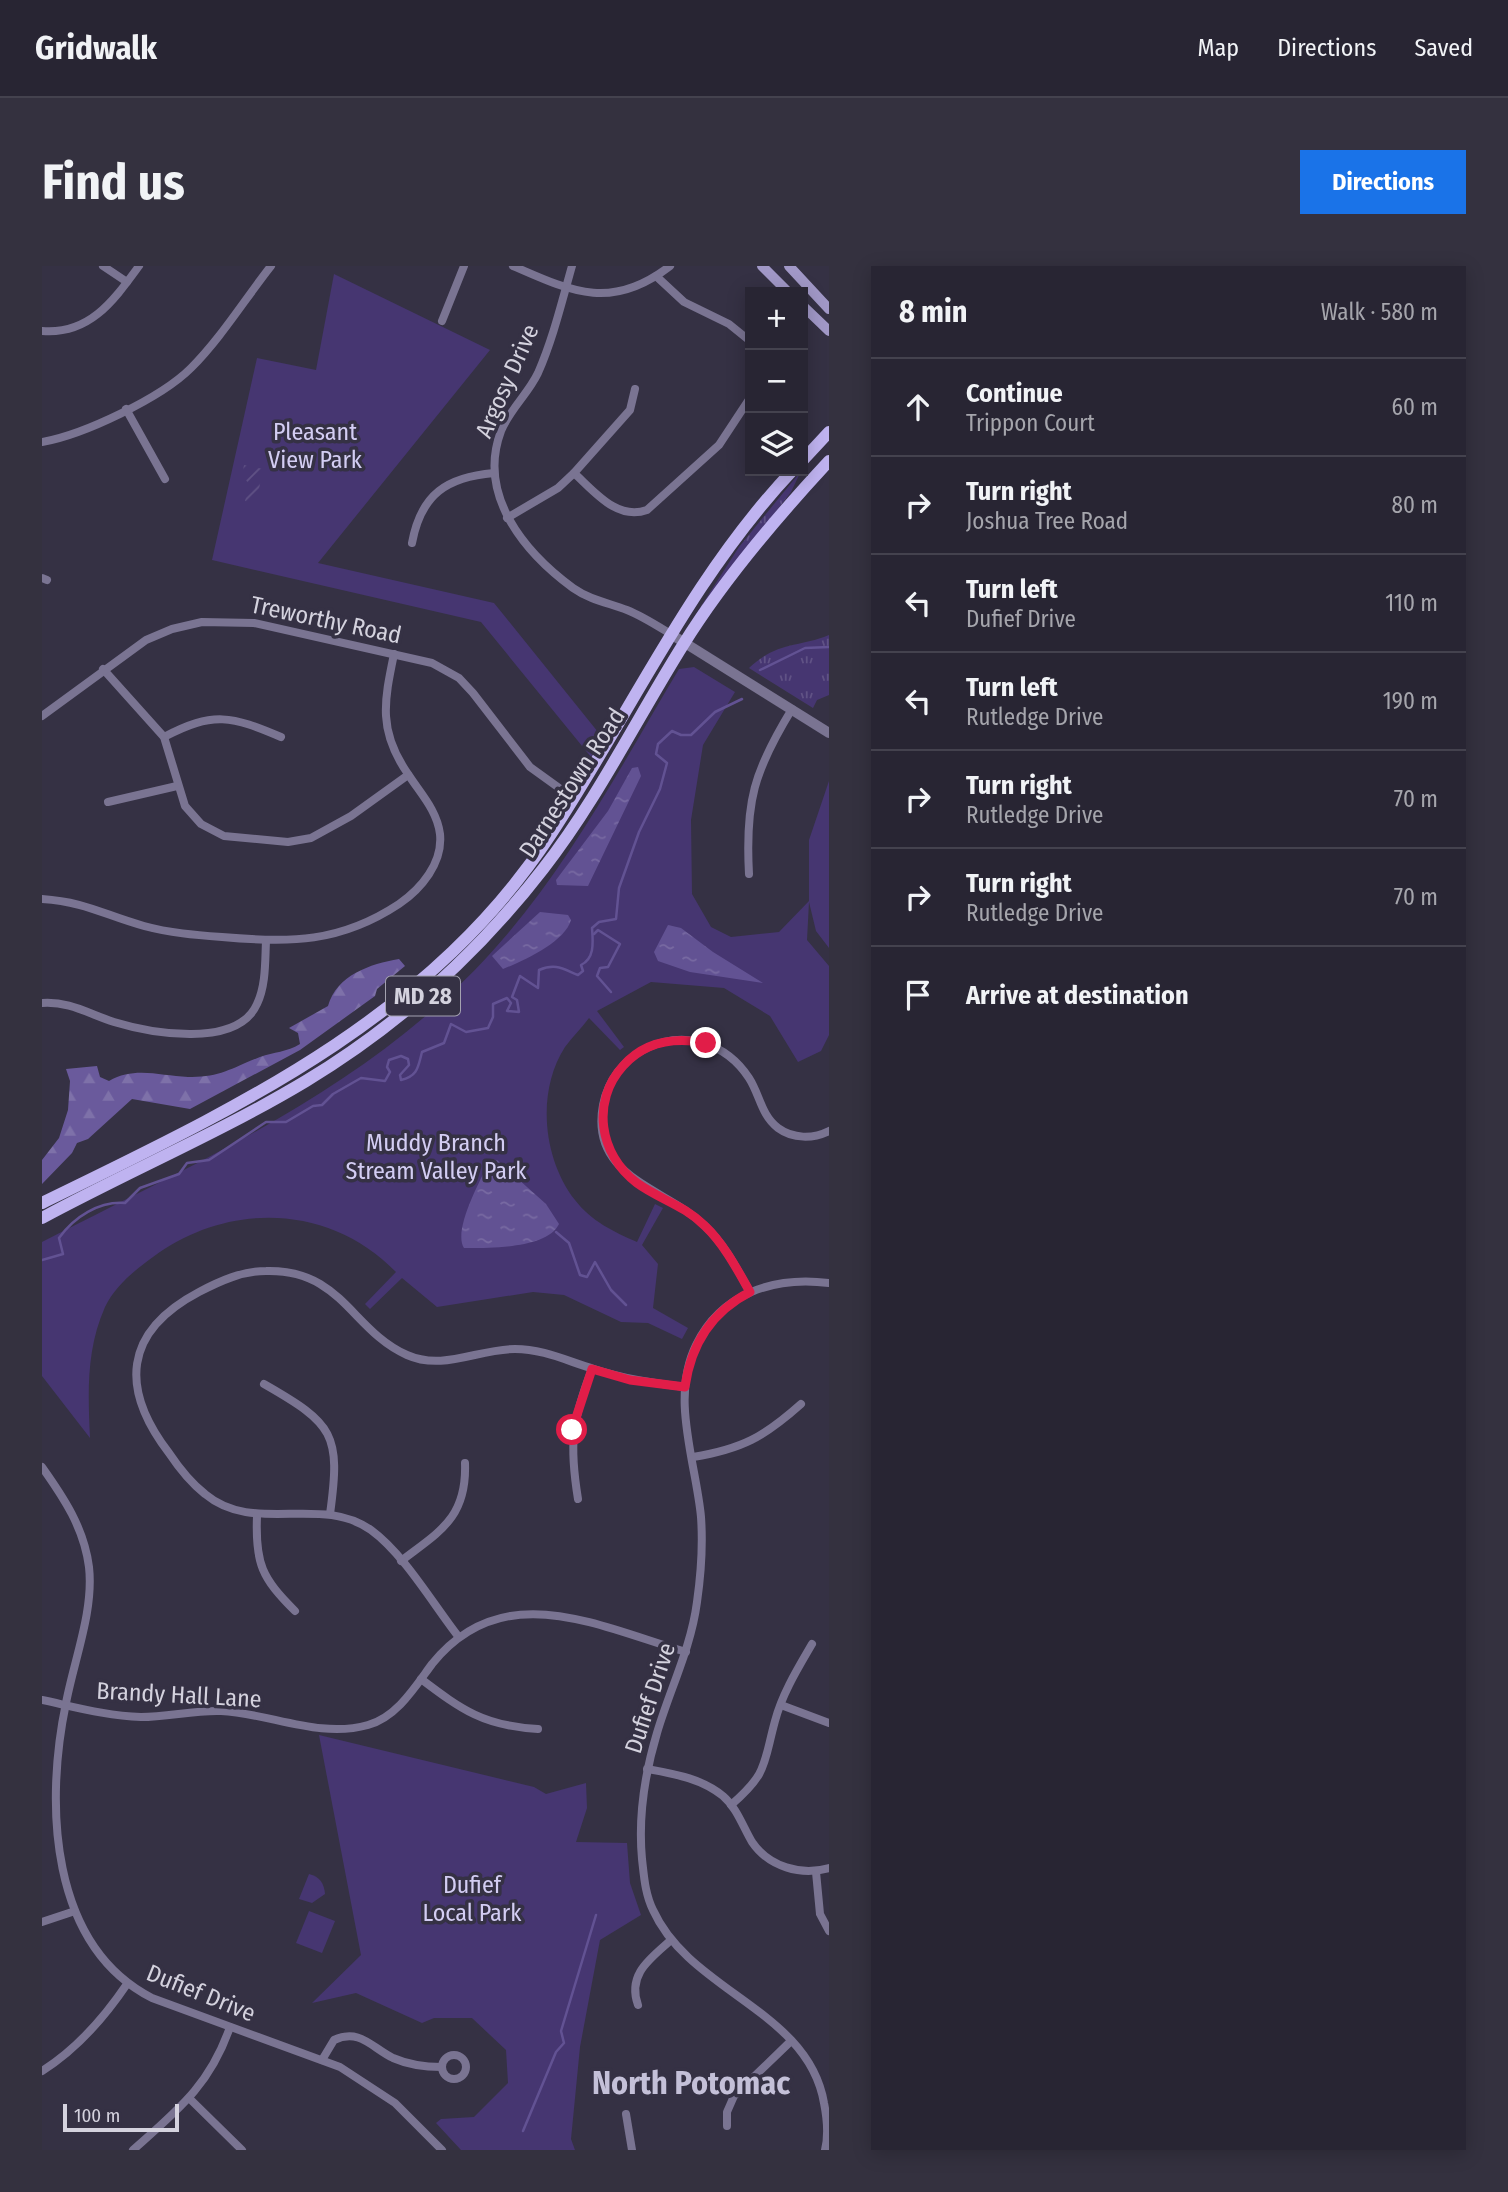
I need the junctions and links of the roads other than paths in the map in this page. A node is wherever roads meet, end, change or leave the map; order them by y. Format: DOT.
graph roads {
  1 [pos="103,266"];
  2 [pos="139,266"];
  3 [pos="271,266"];
  4 [pos="464,266"];
  5 [pos="513,266"];
  6 [pos="572,266"];
  7 [pos="670,266"];
  8 [pos="762,266"];
  9 [pos="789,266"];
  10 [pos="656,276"];
  11 [pos="127,282"];
  12 [pos="783,287"];
  13 [pos="565,289"];
  14 [pos="829,309"];
  15 [pos="808,311"];
  16 [pos="442,321"];
  17 [pos="42,331"];
  18 [pos="829,331"];
  19 [pos="745,337"];
  20 [pos="635,389"];
  21 [pos="745,406"];
  22 [pos="126,409"];
  23 [pos="829,432"];
  24 [pos="42,443"];
  25 [pos="808,455"];
  26 [pos="829,461"];
  27 [pos="494,473"];
  28 [pos="574,473"];
  29 [pos="788,476"];
  30 [pos="164,479"];
  31 [pos="507,518"];
  32 [pos="412,543"];
  33 [pos="669,633"];
  34 [pos="684,643"];
  35 [pos="394,654"];
  36 [pos="103,668"];
  37 [pos="792,709"];
  38 [pos="42,716"];
  39 [pos="829,733"];
  40 [pos="164,737"];
  41 [pos="281,737"];
  42 [pos="408,775"];
  43 [pos="177,786"];
  44 [pos="573,798"];
  45 [pos="108,802"];
  46 [pos="749,874"];
  47 [pos="42,899"];
  48 [pos="266,941"];
  49 [pos="42,1003"];
  50 [pos="829,1131"];
  51 [pos="42,1203"];
  52 [pos="42,1218"];
  53 [pos="829,1283"];
  54 [pos="750,1292"];
  55 [pos="592,1369"];
  56 [pos="264,1384"];
  57 [pos="685,1387"];
  58 [pos="801,1404"];
  59 [pos="692,1457"];
  60 [pos="464,1463"];
  61 [pos="42,1467"];
  62 [pos="578,1499"];
  63 [pos="330,1514"];
  64 [pos="257,1516"];
  65 [pos="401,1561"];
  66 [pos="295,1611"];
  67 [pos="458,1636"];
  68 [pos="812,1643"];
  69 [pos="686,1652"];
  70 [pos="421,1679"];
  71 [pos="42,1700"];
  72 [pos="65,1705"];
  73 [pos="781,1705"];
  74 [pos="829,1723"];
  75 [pos="538,1729"];
  76 [pos="647,1769"];
  77 [pos="731,1805"];
  78 [pos="829,1868"];
  79 [pos="817,1872"];
  80 [pos="75,1911"];
  81 [pos="42,1922"];
  82 [pos="829,1931"];
  83 [pos="671,1940"];
  84 [pos="127,1984"];
  85 [pos="638,2005"];
  86 [pos="230,2027"];
  87 [pos="791,2041"];
  88 [pos="322,2060"];
  89 [pos="442,2067"];
  90 [pos="42,2071"];
  91 [pos="190,2099"];
  92 [pos="626,2114"];
  93 [pos="828,2120"];
  94 [pos="727,2126"];
  95 [pos="132,2150"];
  96 [pos="242,2150"];
  97 [pos="442,2150"];
  98 [pos="632,2150"];
  99 [pos="825,2150"];
  1 -- 11 [label="street"];
  2 -- 11 [label="street"];
  3 -- 22 [label="street"];
  4 -- 16 [label="street"];
  5 -- 13 [label="street"];
  6 -- 13 [label="street, Argosy Drive"];
  7 -- 10 [label="street"];
  8 -- 12 [label="main road"];
  9 -- 14 [label="main road"];
  10 -- 13 [label="street"];
  10 -- 19 [label="street"];
  11 -- 17 [label="street"];
  13 -- 27 [label="street, Argosy Drive"];
  15 -- 18 [label="main road"];
  20 -- 28 [label="street"];
  21 -- 28 [label="street"];
  22 -- 24 [label="street"];
  22 -- 30 [label="street"];
  23 -- 25 [label="main road"];
  26 -- 34 [label="main road, Darnestown Road / MD 28"];
  27 -- 31 [label="street, Argosy Drive"];
  27 -- 32 [label="street"];
  28 -- 31 [label="street"];
  29 -- 33 [label="main road, Darnestown Road / MD 28"];
  31 -- 33 [label="street, Argosy Drive"];
  33 -- 34 [label="street"];
  33 -- 44 [label="main road, Darnestown Road / MD 28"];
  34 -- 37 [label="street"];
  34 -- 52 [label="main road, Darnestown Road / MD 28"];
  35 -- 36 [label="street, Treworthy Road"];
  35 -- 42 [label="street"];
  35 -- 44 [label="street, Treworthy Road"];
  36 -- 38 [label="street, Treworthy Road"];
  36 -- 40 [label="street"];
  37 -- 39 [label="street"];
  37 -- 46 [label="street"];
  40 -- 41 [label="street"];
  40 -- 43 [label="street"];
  42 -- 43 [label="street"];
  42 -- 48 [label="street"];
  43 -- 45 [label="street"];
  44 -- 51 [label="main road, Darnestown Road / MD 28"];
  47 -- 48 [label="street"];
  48 -- 49 [label="street"];
  50 -- 54 [label="street"];
  53 -- 54 [label="street, Dufief Drive"];
  54 -- 57 [label="street, Dufief Drive"];
  55 -- 57 [label="street"];
  55 -- 62 [label="street"];
  55 -- 64 [label="street"];
  56 -- 63 [label="street"];
  57 -- 59 [label="street, Dufief Drive"];
  58 -- 59 [label="street"];
  59 -- 69 [label="street, Dufief Drive"];
  60 -- 65 [label="street"];
  61 -- 72 [label="street, Dufief Drive"];
  63 -- 64 [label="street"];
  63 -- 65 [label="street"];
  64 -- 66 [label="street"];
  65 -- 67 [label="street"];
  67 -- 69 [label="street, Brandy Hall Lane"];
  67 -- 70 [label="street, Brandy Hall Lane"];
  68 -- 73 [label="street"];
  69 -- 76 [label="street, Dufief Drive"];
  70 -- 72 [label="street, Brandy Hall Lane"];
  70 -- 75 [label="street"];
  71 -- 72 [label="street, Brandy Hall Lane"];
  72 -- 80 [label="street, Dufief Drive"];
  73 -- 74 [label="street"];
  73 -- 77 [label="street"];
  76 -- 77 [label="street"];
  76 -- 83 [label="street, Dufief Drive"];
  77 -- 79 [label="street"];
  78 -- 79 [label="street"];
  79 -- 82 [label="street"];
  80 -- 81 [label="street"];
  80 -- 84 [label="street, Dufief Drive"];
  83 -- 85 [label="street"];
  83 -- 87 [label="street, Dufief Drive"];
  84 -- 86 [label="street, Dufief Drive"];
  84 -- 90 [label="street"];
  86 -- 88 [label="street, Dufief Drive"];
  86 -- 91 [label="street"];
  87 -- 93 [label="street, Dufief Drive"];
  87 -- 94 [label="street"];
  88 -- 89 [label="street"];
  88 -- 97 [label="street, Dufief Drive"];
  91 -- 95 [label="street"];
  91 -- 96 [label="street"];
  92 -- 98 [label="street"];
  93 -- 99 [label="street, Dufief Drive"];
}
